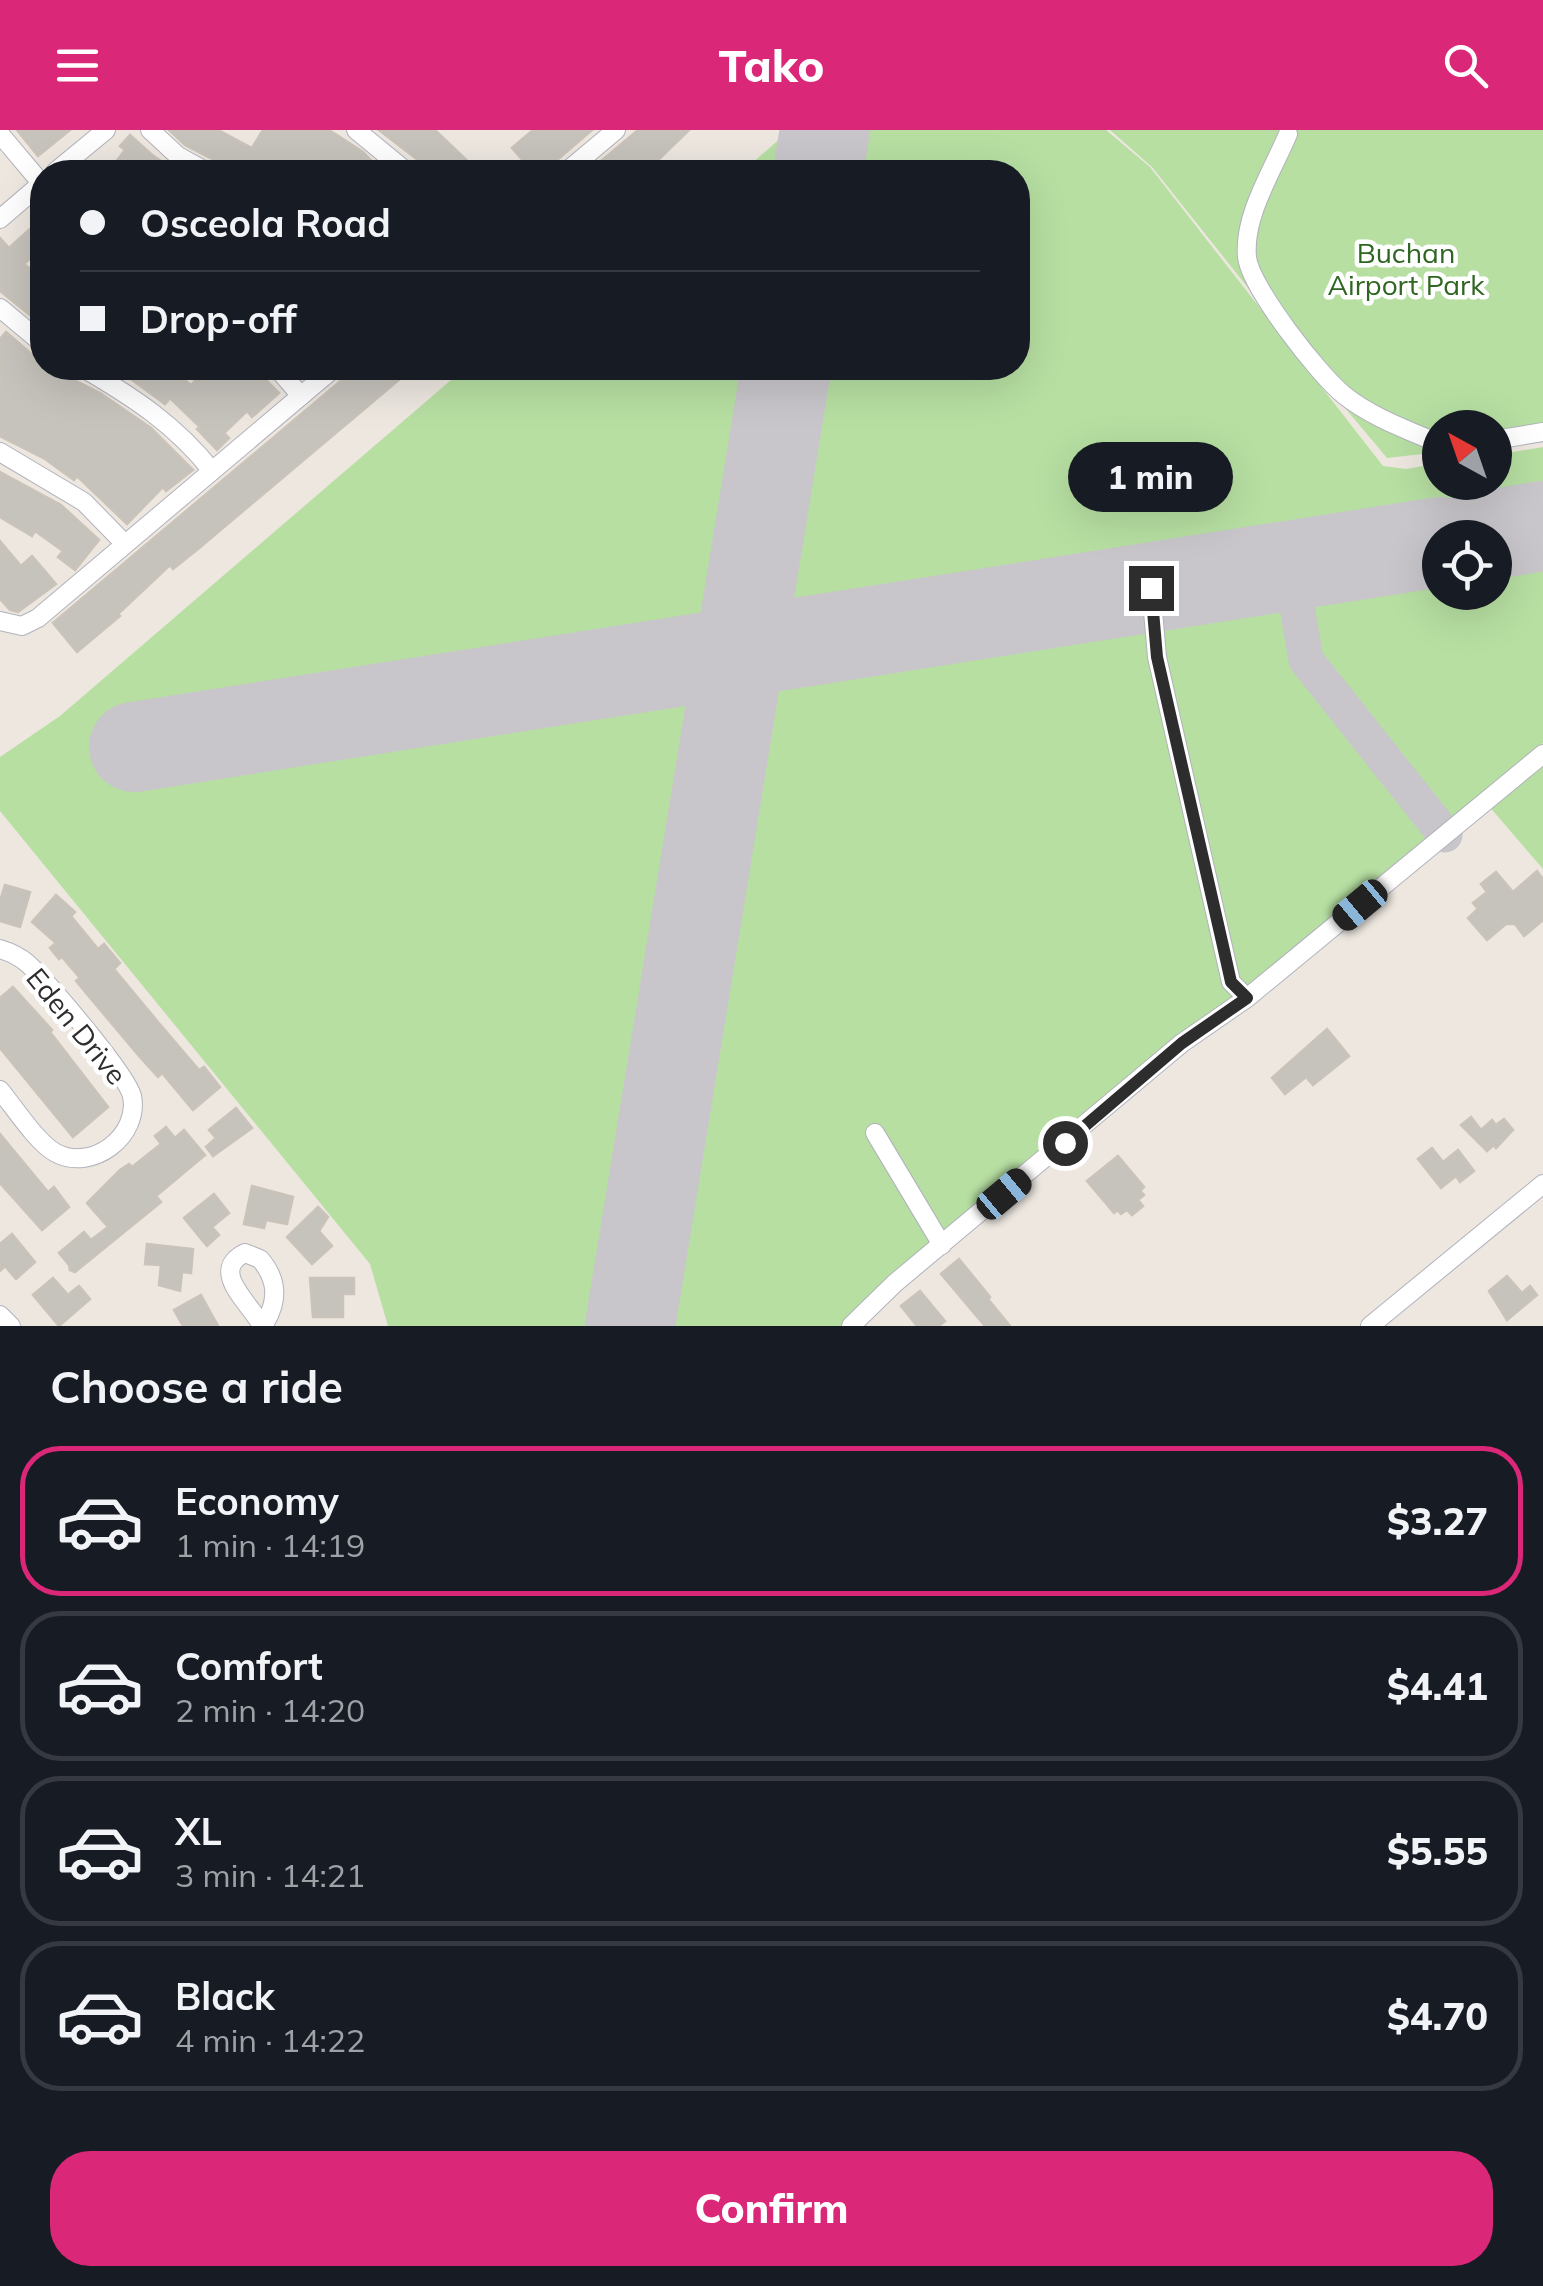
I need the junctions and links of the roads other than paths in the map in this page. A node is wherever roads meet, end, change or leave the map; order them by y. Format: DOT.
graph roads {
  1 [pos="106,130"];
  2 [pos="150,130"];
  3 [pos="356,130"];
  4 [pos="616,130"];
  5 [pos="0,134"];
  6 [pos="1288,134"];
  7 [pos="70,160"];
  8 [pos="185,160"];
  9 [pos="392,160"];
  10 [pos="580,160"];
  11 [pos="30,170"];
  12 [pos="30,194"];
  13 [pos="0,220"];
  14 [pos="0,308"];
  15 [pos="30,333"];
  16 [pos="102,380"];
  17 [pos="288,380"];
  18 [pos="320,380"];
  19 [pos="302,396"];
  20 [pos="1543,432"];
  21 [pos="1422,436"];
  22 [pos="1512,437"];
  23 [pos="0,452"];
  24 [pos="212,472"];
  25 [pos="125,544"];
  26 [pos="1151,588"];
  27 [pos="6,623"];
  28 [pos="1543,754"];
  29 [pos="0,949"];
  30 [pos="1247,998"];
  31 [pos="0,1090"];
  32 [pos="875,1133"];
  33 [pos="1543,1184"];
  34 [pos="942,1244"];
  35 [pos="0,1315"];
  36 [pos="11,1326"];
  37 [pos="850,1326"];
  38 [pos="1370,1326"];
  1 -- 7 [label="street"];
  2 -- 8 [label="street"];
  3 -- 9 [label="street"];
  4 -- 10 [label="street"];
  5 -- 11 [label="street"];
  6 -- 21 [label="street"];
  12 -- 13 [label="street"];
  14 -- 15 [label="street"];
  16 -- 24 [label="street"];
  17 -- 19 [label="street"];
  18 -- 19 [label="street"];
  19 -- 24 [label="street"];
  20 -- 22 [label="street"];
  23 -- 25 [label="street"];
  24 -- 25 [label="street"];
  25 -- 27 [label="street"];
  26 -- 30 [label="street"];
  28 -- 30 [label="street"];
  29 -- 31 [label="street, Eden Drive"];
  30 -- 34 [label="street"];
  32 -- 34 [label="street"];
  33 -- 38 [label="street"];
  34 -- 37 [label="street"];
  35 -- 36 [label="street"];
}
